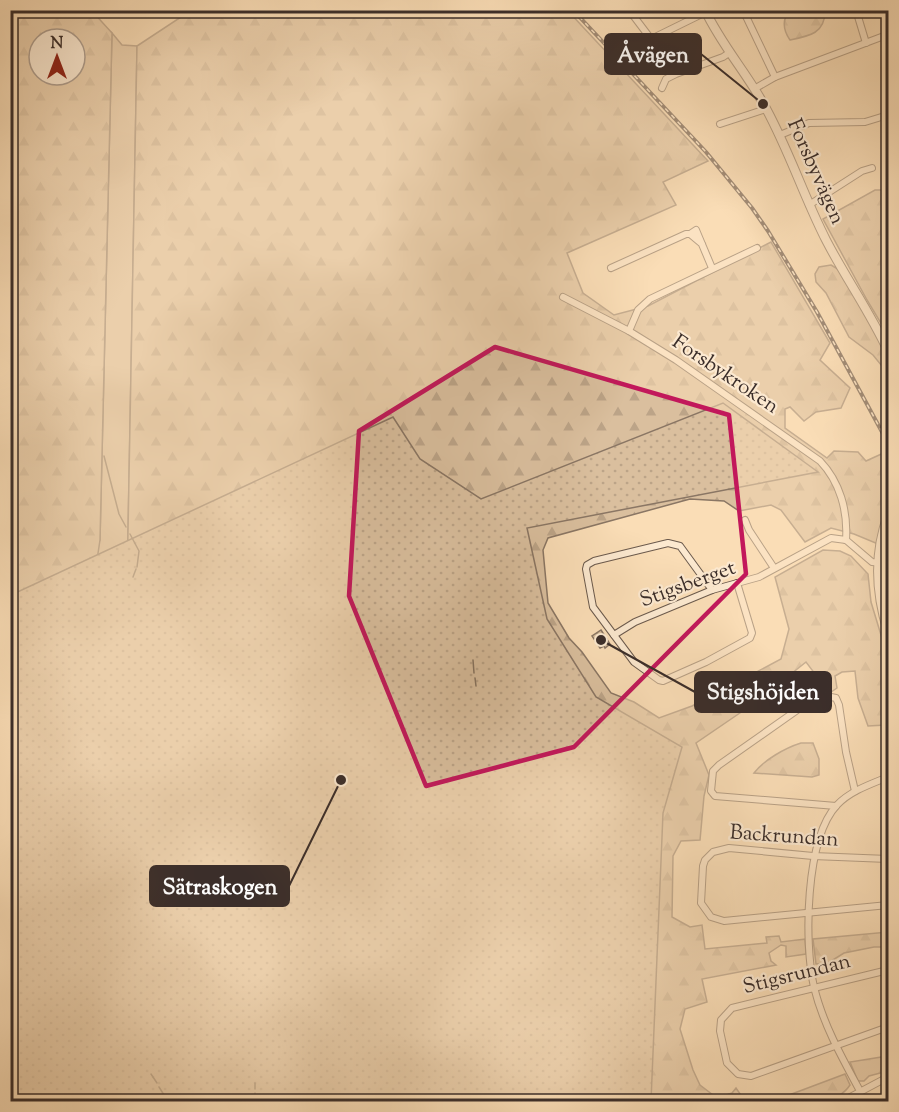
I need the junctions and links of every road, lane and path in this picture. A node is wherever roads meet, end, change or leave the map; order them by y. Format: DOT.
graph roads {
  1 [pos="743,10"];
  2 [pos="856,10"];
  3 [pos="705,11"];
  4 [pos="634,12"];
  5 [pos="884,36"];
  6 [pos="866,43"];
  7 [pos="729,53"];
  8 [pos="775,77"];
  9 [pos="662,88"];
  10 [pos="754,89"];
  11 [pos="766,109"];
  12 [pos="888,115"];
  13 [pos="720,124"];
  14 [pos="780,135"];
  15 [pos="872,168"];
  16 [pos="809,205"];
  17 [pos="756,248"];
  18 [pos="611,268"];
  19 [pos="712,268"];
  20 [pos="563,297"];
  21 [pos="629,331"];
  22 [pos="888,351"];
  23 [pos="888,515"];
  24 [pos="745,520"];
  25 [pos="888,533"];
  26 [pos="846,540"];
  27 [pos="881,563"];
  28 [pos="774,568"];
  29 [pos="737,583"];
  30 [pos="712,590"];
  31 [pos="888,626"];
  32 [pos="888,632"];
  33 [pos="614,635"];
  34 [pos="888,777"];
  35 [pos="855,791"];
  36 [pos="836,806"];
  37 [pos="813,856"];
  38 [pos="888,859"];
  39 [pos="888,905"];
  40 [pos="809,912"];
  41 [pos="888,970"];
  42 [pos="814,988"];
  43 [pos="888,1027"];
  44 [pos="835,1046"];
  45 [pos="888,1077"];
  46 [pos="860,1092"];
  47 [pos="841,1101"];
  1 -- 8 [label="street"];
  2 -- 6 [label="street"];
  3 -- 4 [label="street"];
  3 -- 7 [label="street, Forsbyvägen"];
  5 -- 6 [label="street"];
  6 -- 8 [label="street"];
  7 -- 9 [label="street"];
  7 -- 10 [label="street, Forsbyvägen"];
  8 -- 10 [label="street"];
  10 -- 11 [label="street, Forsbyvägen"];
  11 -- 13 [label="street"];
  11 -- 14 [label="street, Forsbyvägen"];
  12 -- 14 [label="street"];
  14 -- 16 [label="street, Forsbyvägen"];
  15 -- 16 [label="street"];
  16 -- 22 [label="street, Forsbyvägen"];
  17 -- 19 [label="street"];
  18 -- 19 [label="street"];
  19 -- 21 [label="street"];
  20 -- 21 [label="street, Forsbykroken"];
  21 -- 26 [label="street, Forsbykroken"];
  23 -- 27 [label="street"];
  24 -- 28 [label="street, Stigsberget"];
  25 -- 27 [label="street"];
  26 -- 27 [label="street"];
  26 -- 28 [label="street, Stigsberget"];
  27 -- 31 [label="street"];
  27 -- 32 [label="street"];
  28 -- 29 [label="street, Stigsberget"];
  29 -- 30 [label="street, Stigsberget"];
  29 -- 33 [label="street"];
  30 -- 33 [label="street, Stigsberget"];
  30 -- 33 [label="street"];
  34 -- 35 [label="street"];
  35 -- 36 [label="street"];
  35 -- 36 [label="street"];
  36 -- 37 [label="street"];
  37 -- 38 [label="street, Backrundan"];
  37 -- 40 [label="street"];
  37 -- 40 [label="street, Backrundan"];
  39 -- 40 [label="street, Backrundan"];
  40 -- 42 [label="street"];
  41 -- 42 [label="street, Stigsrundan"];
  42 -- 44 [label="street"];
  42 -- 44 [label="street, Stigsrundan"];
  43 -- 44 [label="street, Stigsrundan"];
  44 -- 46 [label="street"];
  45 -- 46 [label="street"];
  46 -- 47 [label="street"];
}
